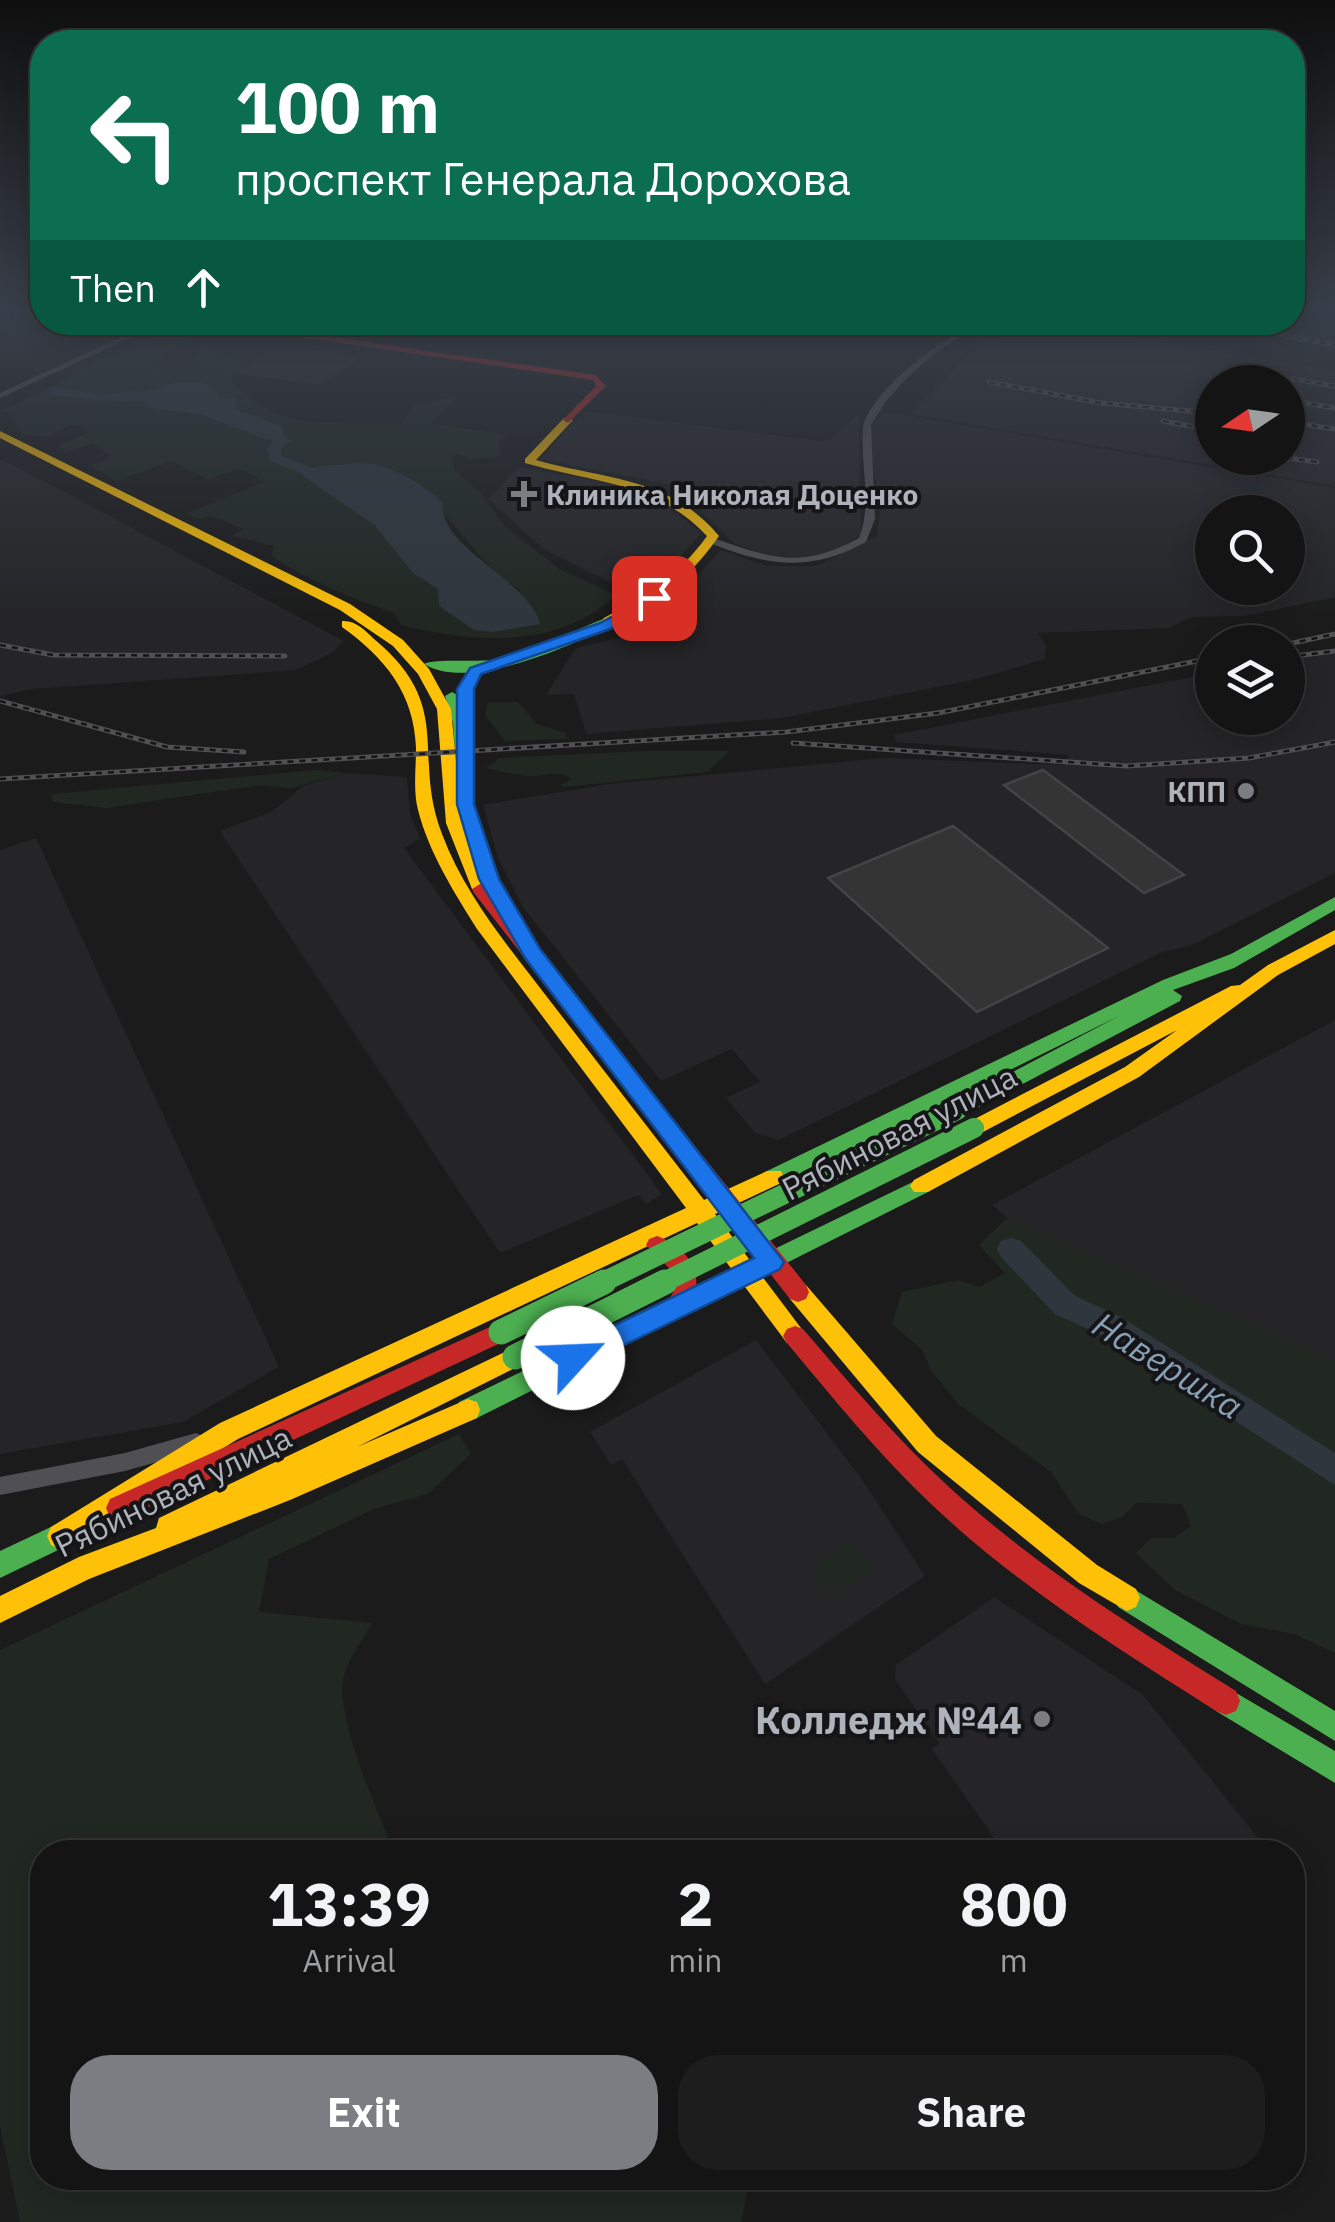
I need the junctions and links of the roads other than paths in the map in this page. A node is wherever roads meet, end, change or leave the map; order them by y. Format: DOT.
graph roads {
  1 [pos="576,413"];
  2 [pos="876,413"];
  3 [pos="0,434"];
  4 [pos="0,445"];
  5 [pos="713,541"];
  6 [pos="341,612"];
  7 [pos="430,664"];
  8 [pos="475,671"];
  9 [pos="463,748"];
  10 [pos="1335,903"];
  11 [pos="1335,936"];
  12 [pos="1236,959"];
  13 [pos="1274,969"];
  14 [pos="568,1003"];
  15 [pos="797,1166"];
  16 [pos="725,1201"];
  17 [pos="700,1213"];
  18 [pos="843,1226"];
  19 [pos="626,1248"];
  20 [pos="771,1262"];
  21 [pos="746,1275"];
  22 [pos="672,1311"];
  23 [pos="229,1431"];
  24 [pos="0,1486"];
  25 [pos="60,1536"];
  26 [pos="0,1566"];
  27 [pos="77,1571"];
  28 [pos="0,1610"];
  29 [pos="1335,1727"];
  30 [pos="1335,1768"];
  1 -- 5 [label="main road"];
  2 -- 5 [label="street"];
  3 -- 6 [label="main road"];
  4 -- 6 [label="main road"];
  5 -- 8 [label="main road"];
  6 -- 7 [label="main road"];
  6 -- 14 [label="main road"];
  6 -- 17 [label="main road"];
  7 -- 8 [label="main road"];
  7 -- 9 [label="main road"];
  8 -- 9 [label="main road"];
  9 -- 14 [label="main road"];
  10 -- 12 [label="main road, Рябиновая улица"];
  11 -- 13 [label="main road, Рябиновая улица"];
  12 -- 15 [label="main road"];
  12 -- 25 [label="main road, Рябиновая улица, bridge"];
  13 -- 18 [label="main road"];
  13 -- 27 [label="main road, Рябиновая улица, bridge"];
  14 -- 16 [label="main road"];
  15 -- 16 [label="main road"];
  15 -- 18 [label="main road"];
  16 -- 17 [label="main road"];
  16 -- 20 [label="main road"];
  17 -- 19 [label="main road"];
  17 -- 21 [label="main road"];
  18 -- 20 [label="main road"];
  19 -- 22 [label="main road"];
  19 -- 23 [label="main road"];
  20 -- 21 [label="main road"];
  20 -- 29 [label="main road"];
  21 -- 22 [label="main road"];
  21 -- 30 [label="main road"];
  22 -- 27 [label="main road"];
  23 -- 24 [label="street"];
  23 -- 25 [label="main road"];
  25 -- 26 [label="main road, Рябиновая улица"];
  27 -- 28 [label="main road, Рябиновая улица"];
}
